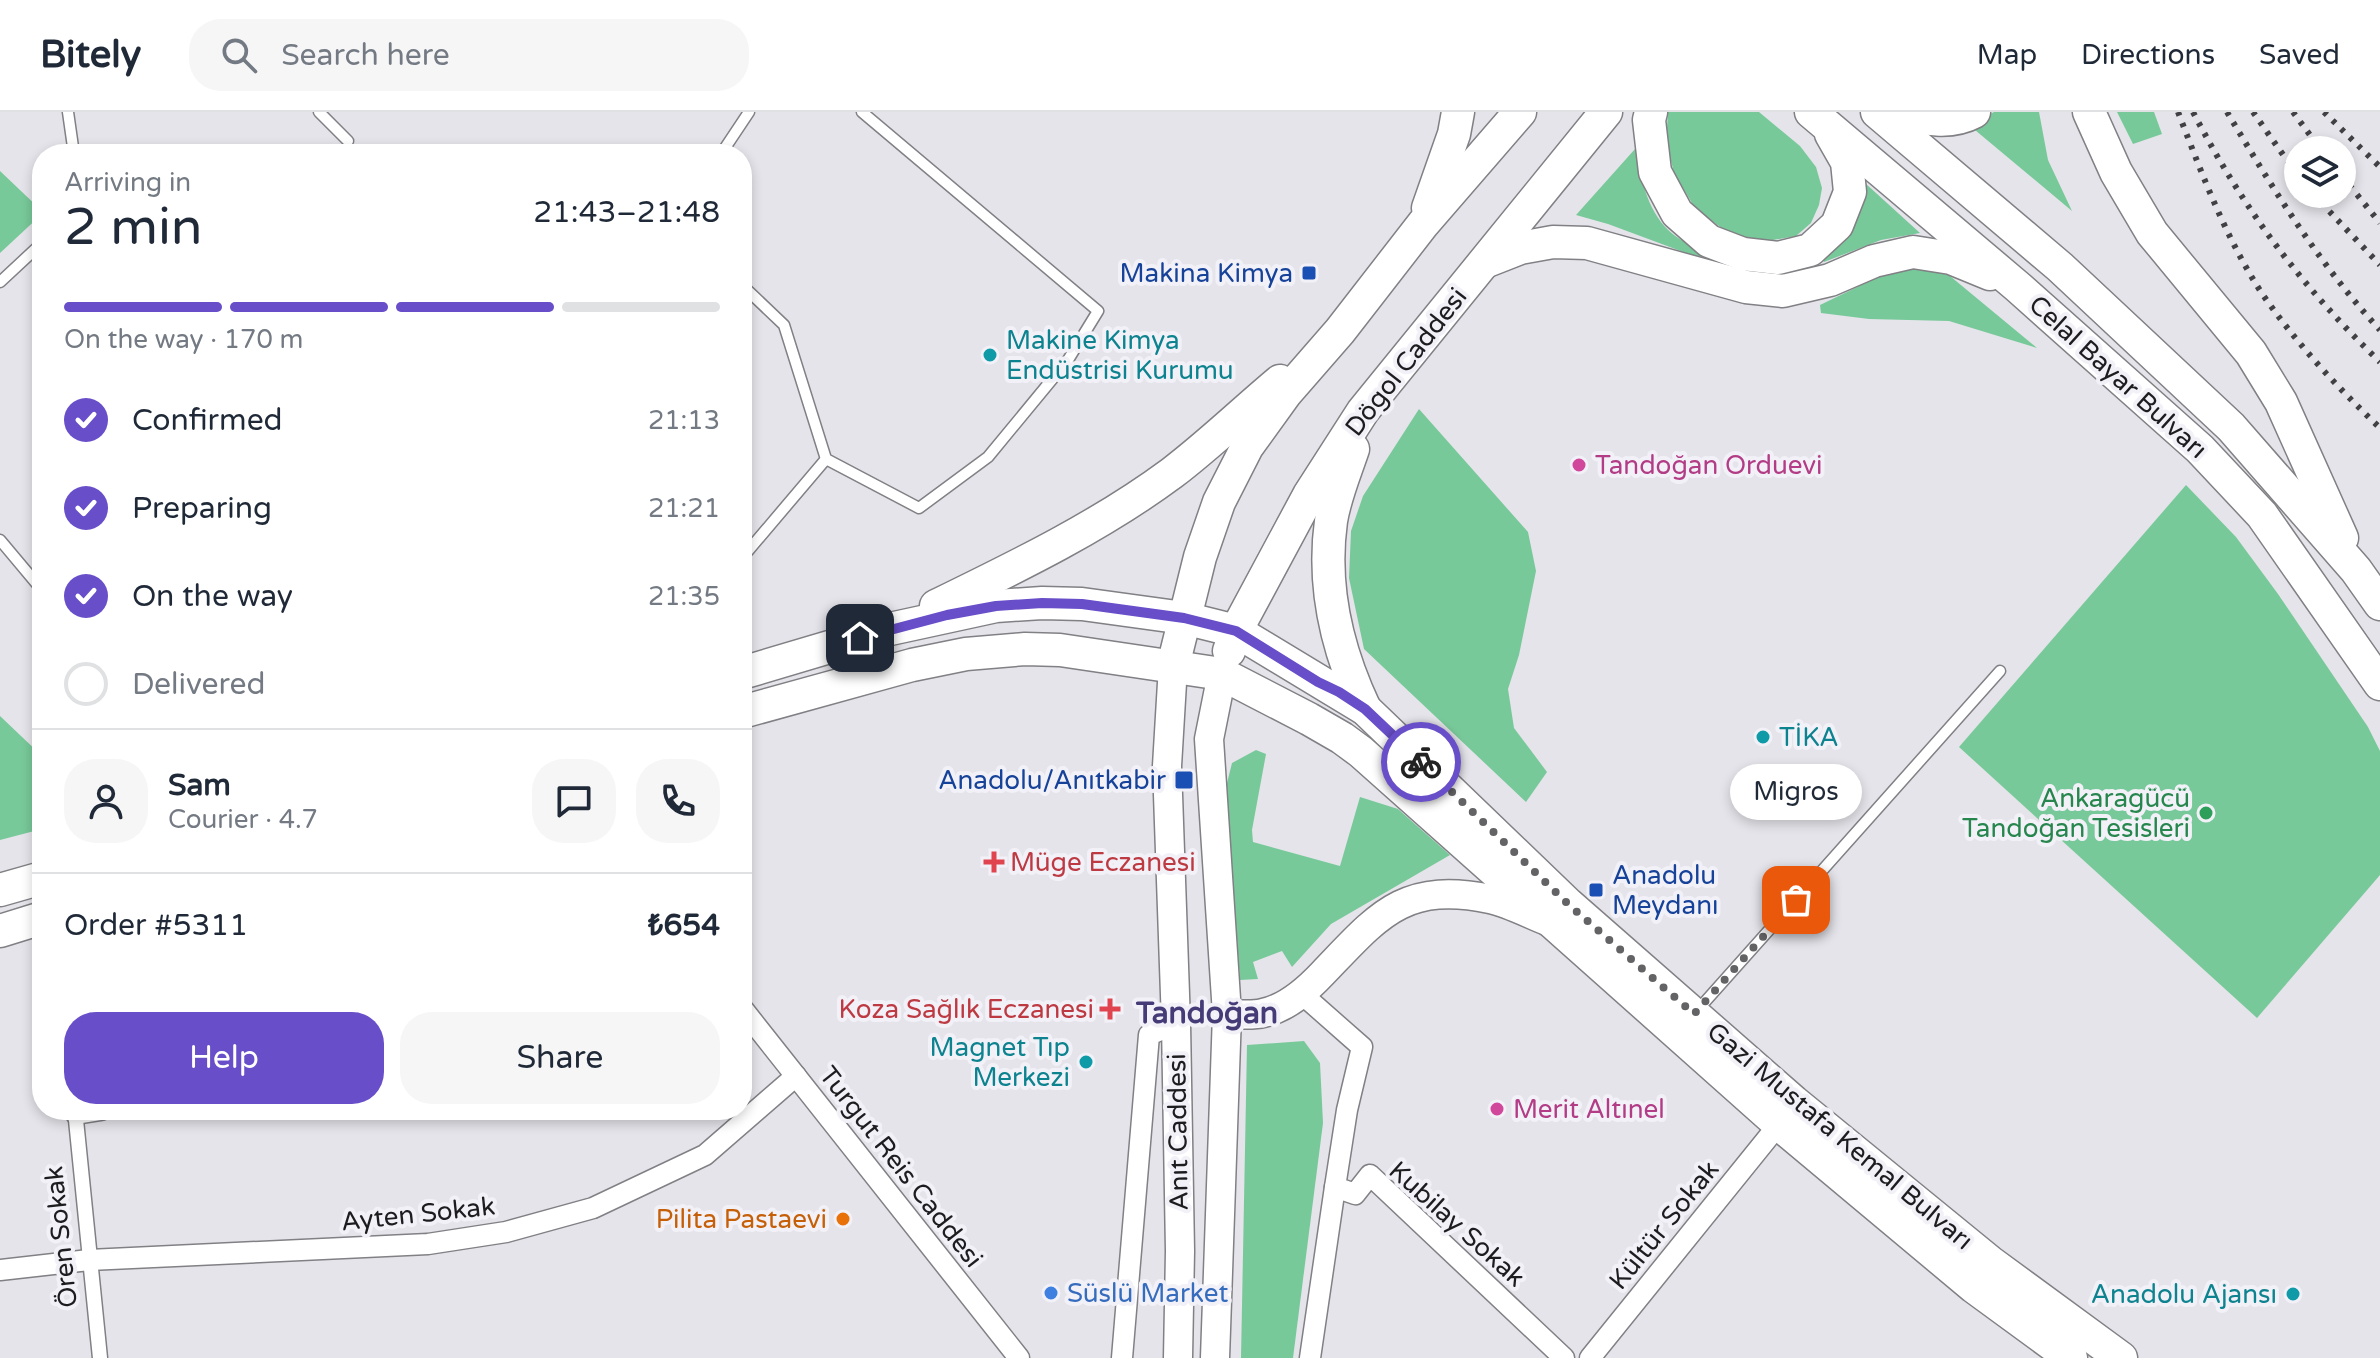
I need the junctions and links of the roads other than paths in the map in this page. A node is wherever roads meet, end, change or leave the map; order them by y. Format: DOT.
graph roads {
  1 [pos="68,112"];
  2 [pos="319,112"];
  3 [pos="749,112"];
  4 [pos="862,112"];
  5 [pos="1458,112"];
  6 [pos="1520,112"];
  7 [pos="1606,112"];
  8 [pos="1651,112"];
  9 [pos="1877,112"];
  10 [pos="1899,112"];
  11 [pos="1974,112"];
  12 [pos="2089,112"];
  13 [pos="1818,118"];
  14 [pos="348,141"];
  15 [pos="73,144"];
  16 [pos="728,144"];
  17 [pos="1423,224"];
  18 [pos="32,252"];
  19 [pos="1486,262"];
  20 [pos="0,282"];
  21 [pos="2018,287"];
  22 [pos="752,295"];
  23 [pos="1340,331"];
  24 [pos="1363,411"];
  25 [pos="826,459"];
  26 [pos="0,540"];
  27 [pos="752,541"];
  28 [pos="2356,570"];
  29 [pos="32,578"];
  30 [pos="2380,604"];
  31 [pos="1184,618"];
  32 [pos="890,629"];
  33 [pos="1236,631"];
  34 [pos="1173,666"];
  35 [pos="752,670"];
  36 [pos="2000,671"];
  37 [pos="1222,674"];
  38 [pos="2380,684"];
  39 [pos="752,709"];
  40 [pos="1365,709"];
  41 [pos="32,881"];
  42 [pos="0,890"];
  43 [pos="1551,923"];
  44 [pos="32,927"];
  45 [pos="0,931"];
  46 [pos="1303,995"];
  47 [pos="1227,1014"];
  48 [pos="1694,1014"];
  49 [pos="752,1021"];
  50 [pos="1176,1023"];
  51 [pos="796,1076"];
  52 [pos="752,1114"];
  53 [pos="77,1120"];
  54 [pos="745,1120"];
  55 [pos="1779,1124"];
  56 [pos="1335,1187"];
  57 [pos="89,1260"];
  58 [pos="0,1270"];
  59 [pos="100,1358"];
  60 [pos="1019,1358"];
  61 [pos="1122,1358"];
  62 [pos="1178,1358"];
  63 [pos="1215,1358"];
  64 [pos="1310,1358"];
  65 [pos="1564,1358"];
  66 [pos="1590,1358"];
  67 [pos="2071,1358"];
  68 [pos="2121,1358"];
  1 -- 15 [label="lane"];
  2 -- 14 [label="lane"];
  3 -- 16 [label="lane"];
  4 -- 25 [label="lane"];
  5 -- 17 [label="main road"];
  6 -- 17 [label="main road"];
  7 -- 19 [label="main road, Dögol Caddesi"];
  8 -- 13 [label="main road"];
  9 -- 28 [label="main road, Celal Bayar Bulvarı"];
  10 -- 11 [label="main road"];
  12 -- 28 [label="main road"];
  13 -- 21 [label="main road, Celal Bayar Bulvarı"];
  17 -- 23 [label="main road"];
  18 -- 20 [label="lane"];
  19 -- 21 [label="main road"];
  19 -- 24 [label="main road, Dögol Caddesi"];
  21 -- 38 [label="main road, Celal Bayar Bulvarı"];
  22 -- 25 [label="lane"];
  23 -- 31 [label="main road"];
  23 -- 32 [label="main road"];
  24 -- 33 [label="main road, Dögol Caddesi"];
  24 -- 40 [label="main road"];
  25 -- 27 [label="lane"];
  26 -- 29 [label="lane"];
  28 -- 30 [label="main road, Celal Bayar Bulvarı"];
  31 -- 32 [label="main road"];
  31 -- 33 [label="main road"];
  31 -- 34 [label="main road"];
  32 -- 35 [label="main road"];
  33 -- 37 [label="main road, Dögol Caddesi"];
  33 -- 40 [label="main road, Gazi Mustafa Kemal Bulvarı"];
  34 -- 37 [label="main road"];
  34 -- 39 [label="main road"];
  34 -- 50 [label="main road, Anıt Caddesi"];
  36 -- 48 [label="lane"];
  37 -- 43 [label="main road, Gazi Mustafa Kemal Bulvarı"];
  37 -- 47 [label="main road, Anıt Caddesi"];
  40 -- 48 [label="main road, Gazi Mustafa Kemal Bulvarı"];
  41 -- 42 [label="main road"];
  43 -- 46 [label="main road"];
  43 -- 55 [label="main road, Gazi Mustafa Kemal Bulvarı"];
  44 -- 45 [label="main road"];
  46 -- 47 [label="main road"];
  46 -- 56 [label="street"];
  47 -- 63 [label="main road, Anıt Caddesi"];
  48 -- 68 [label="main road, Gazi Mustafa Kemal Bulvarı"];
  49 -- 51 [label="street, Turgut Reis Caddesi"];
  50 -- 61 [label="street"];
  50 -- 62 [label="main road, Anıt Caddesi"];
  51 -- 52 [label="street, Ayten Sokak"];
  51 -- 60 [label="street, Turgut Reis Caddesi"];
  53 -- 57 [label="street, Ören Sokak"];
  54 -- 57 [label="street, Ayten Sokak"];
  55 -- 66 [label="street, Kültür Sokak"];
  55 -- 67 [label="main road, Gazi Mustafa Kemal Bulvarı"];
  56 -- 64 [label="street"];
  56 -- 65 [label="street, Kubilay Sokak"];
  57 -- 58 [label="street, Ayten Sokak"];
  57 -- 59 [label="street, Ören Sokak"];
}
